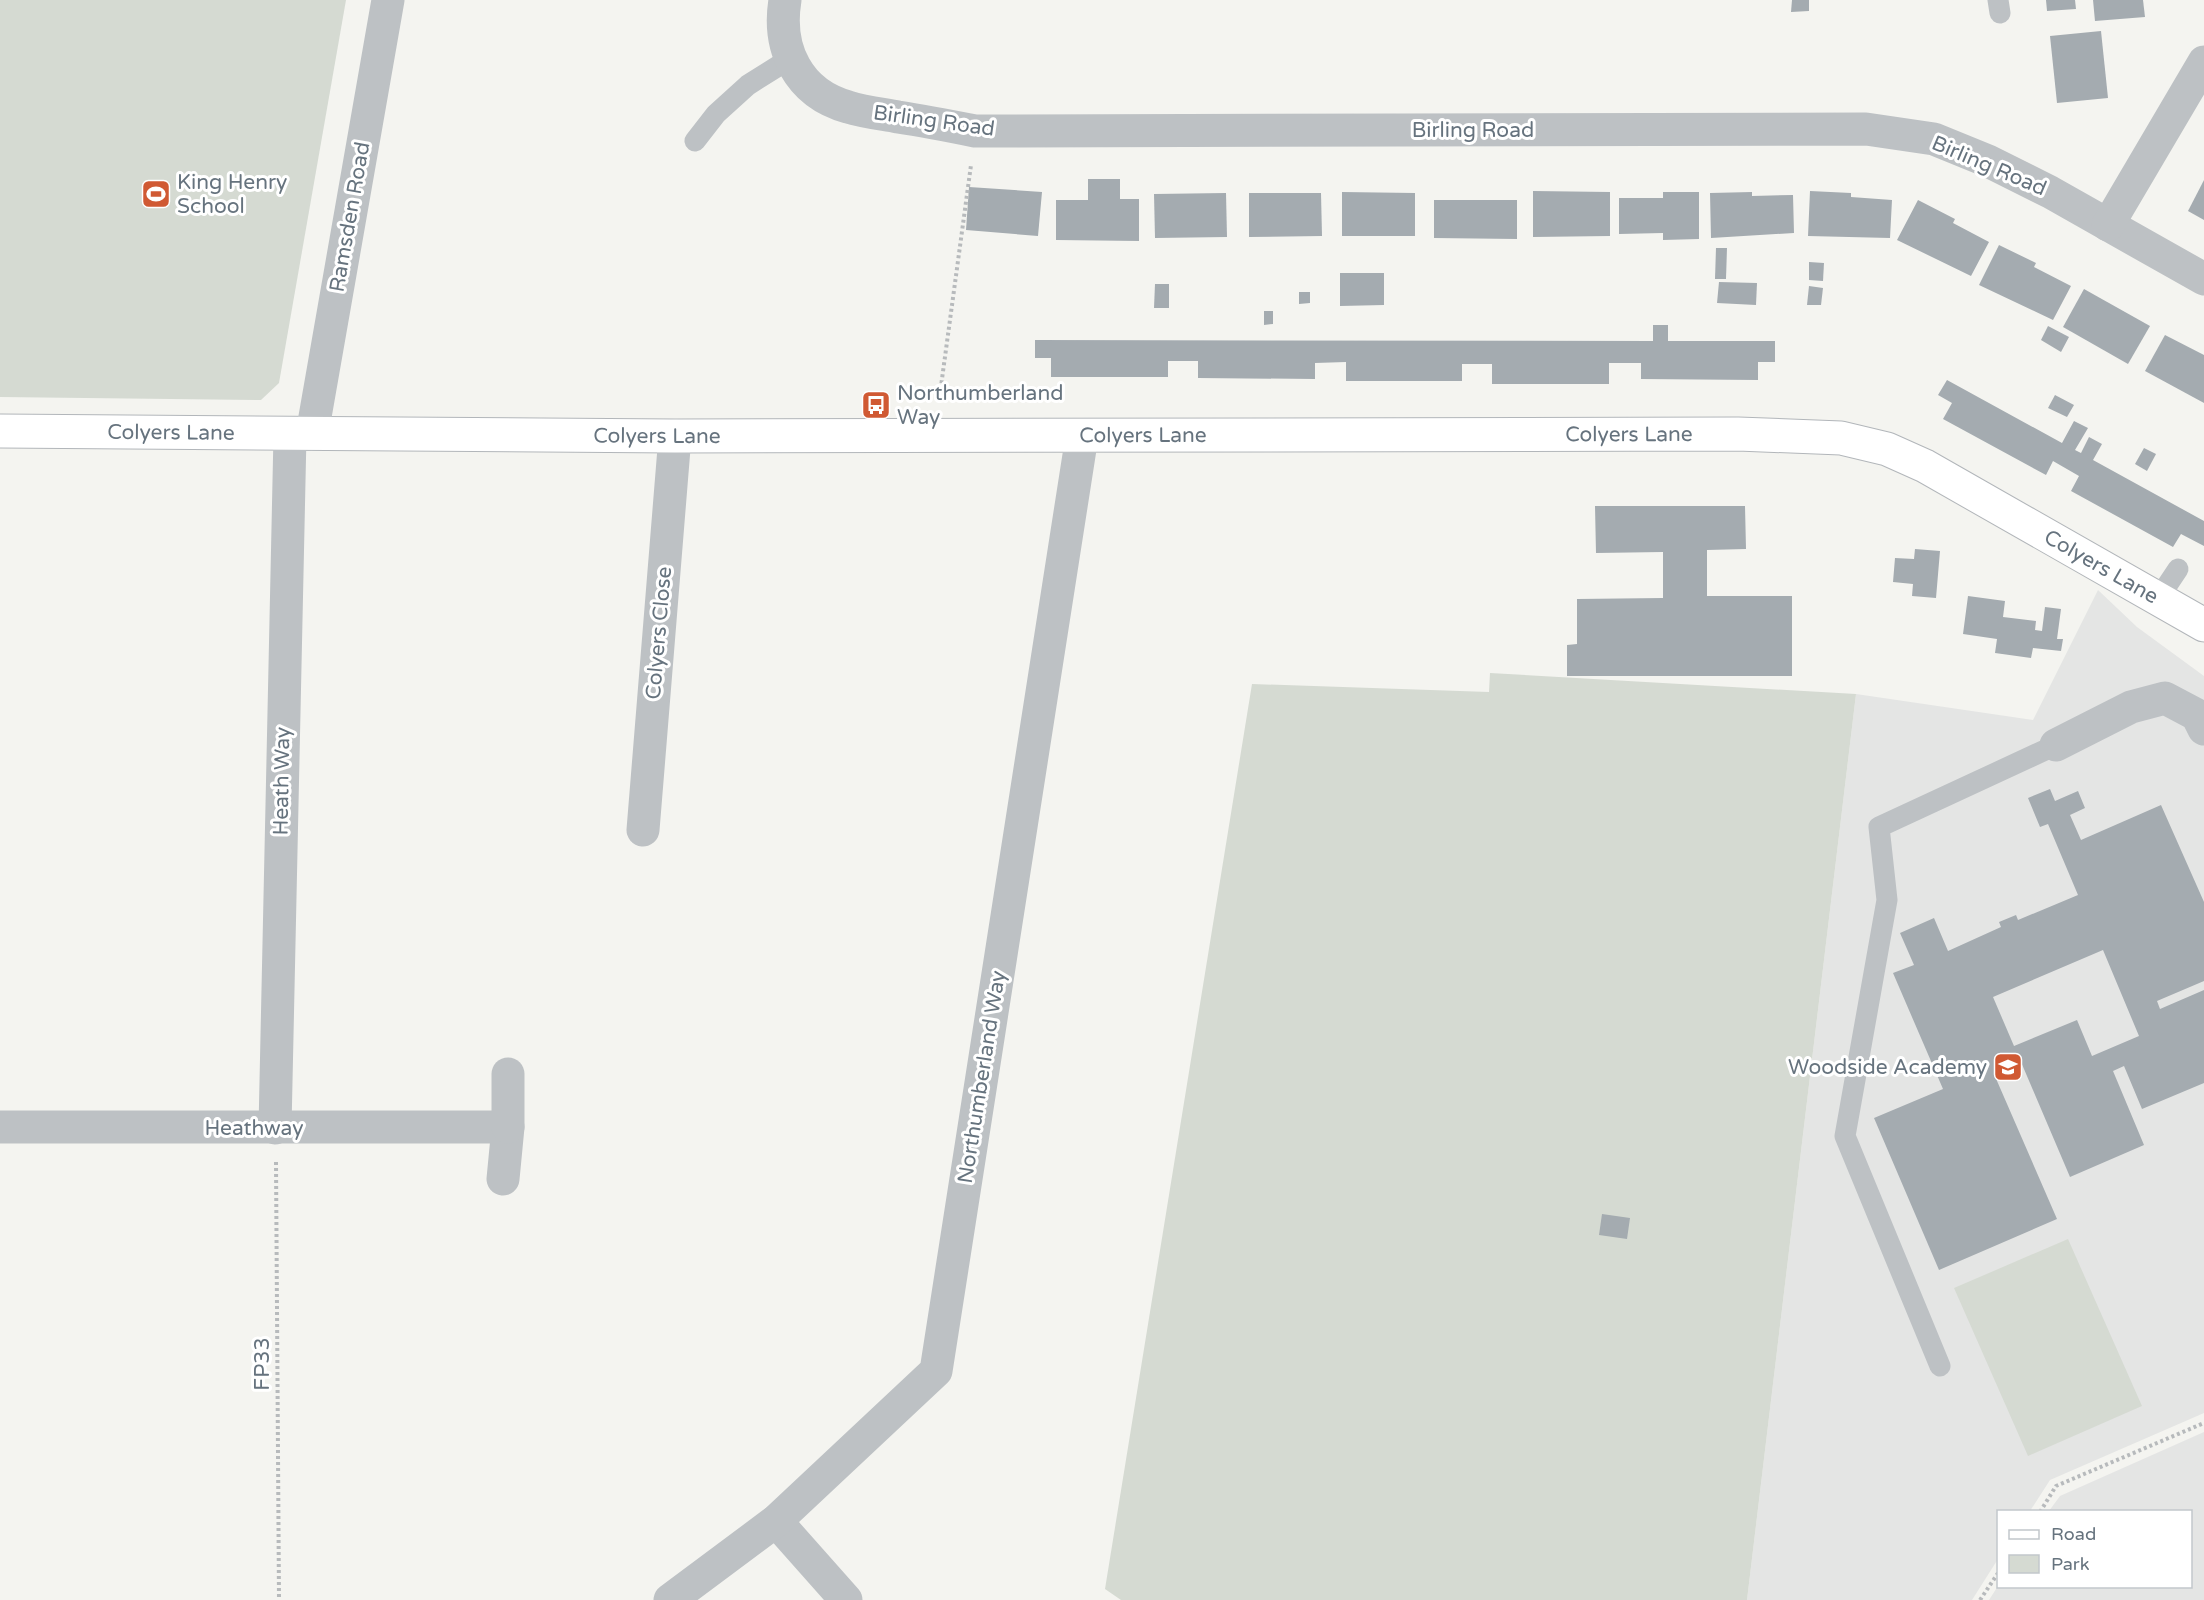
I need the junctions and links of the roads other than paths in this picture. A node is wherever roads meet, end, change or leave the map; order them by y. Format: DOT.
graph roads {
  1 [pos="388,0"];
  2 [pos="786,0"];
  3 [pos="790,58"];
  4 [pos="2204,62"];
  5 [pos="695,141"];
  6 [pos="2108,225"];
  7 [pos="2204,279"];
  8 [pos="0,431"];
  9 [pos="301,434"];
  10 [pos="675,436"];
  11 [pos="1082,436"];
  12 [pos="2178,569"];
  13 [pos="2158,599"];
  14 [pos="2204,626"];
  15 [pos="2202,716"];
  16 [pos="2056,745"];
  17 [pos="643,830"];
  18 [pos="508,1074"];
  19 [pos="0,1127"];
  20 [pos="508,1127"];
  21 [pos="275,1128"];
  22 [pos="503,1179"];
  23 [pos="1940,1366"];
  24 [pos="776,1521"];
  25 [pos="670,1600"];
  26 [pos="846,1600"];
  1 -- 9 [label="street, Ramsden Road"];
  2 -- 3 [label="street, Birling Road"];
  3 -- 5 [label="lane"];
  3 -- 6 [label="street, Birling Road"];
  4 -- 6 [label="street"];
  6 -- 7 [label="street, Birling Road"];
  8 -- 9 [label="street, Colyers Lane"];
  9 -- 10 [label="street, Colyers Lane"];
  9 -- 21 [label="street, Heath Way"];
  10 -- 11 [label="street, Colyers Lane"];
  10 -- 17 [label="street, Colyers Close"];
  11 -- 13 [label="street, Colyers Lane"];
  11 -- 24 [label="street, Northumberland Way"];
  12 -- 13 [label="lane"];
  13 -- 14 [label="street, Colyers Lane"];
  15 -- 16 [label="street"];
  16 -- 23 [label="lane"];
  18 -- 20 [label="street"];
  19 -- 21 [label="street, Heathway"];
  20 -- 21 [label="street, Heathway"];
  20 -- 22 [label="street"];
  24 -- 25 [label="street, Northumberland Way"];
  24 -- 26 [label="street"];
}
